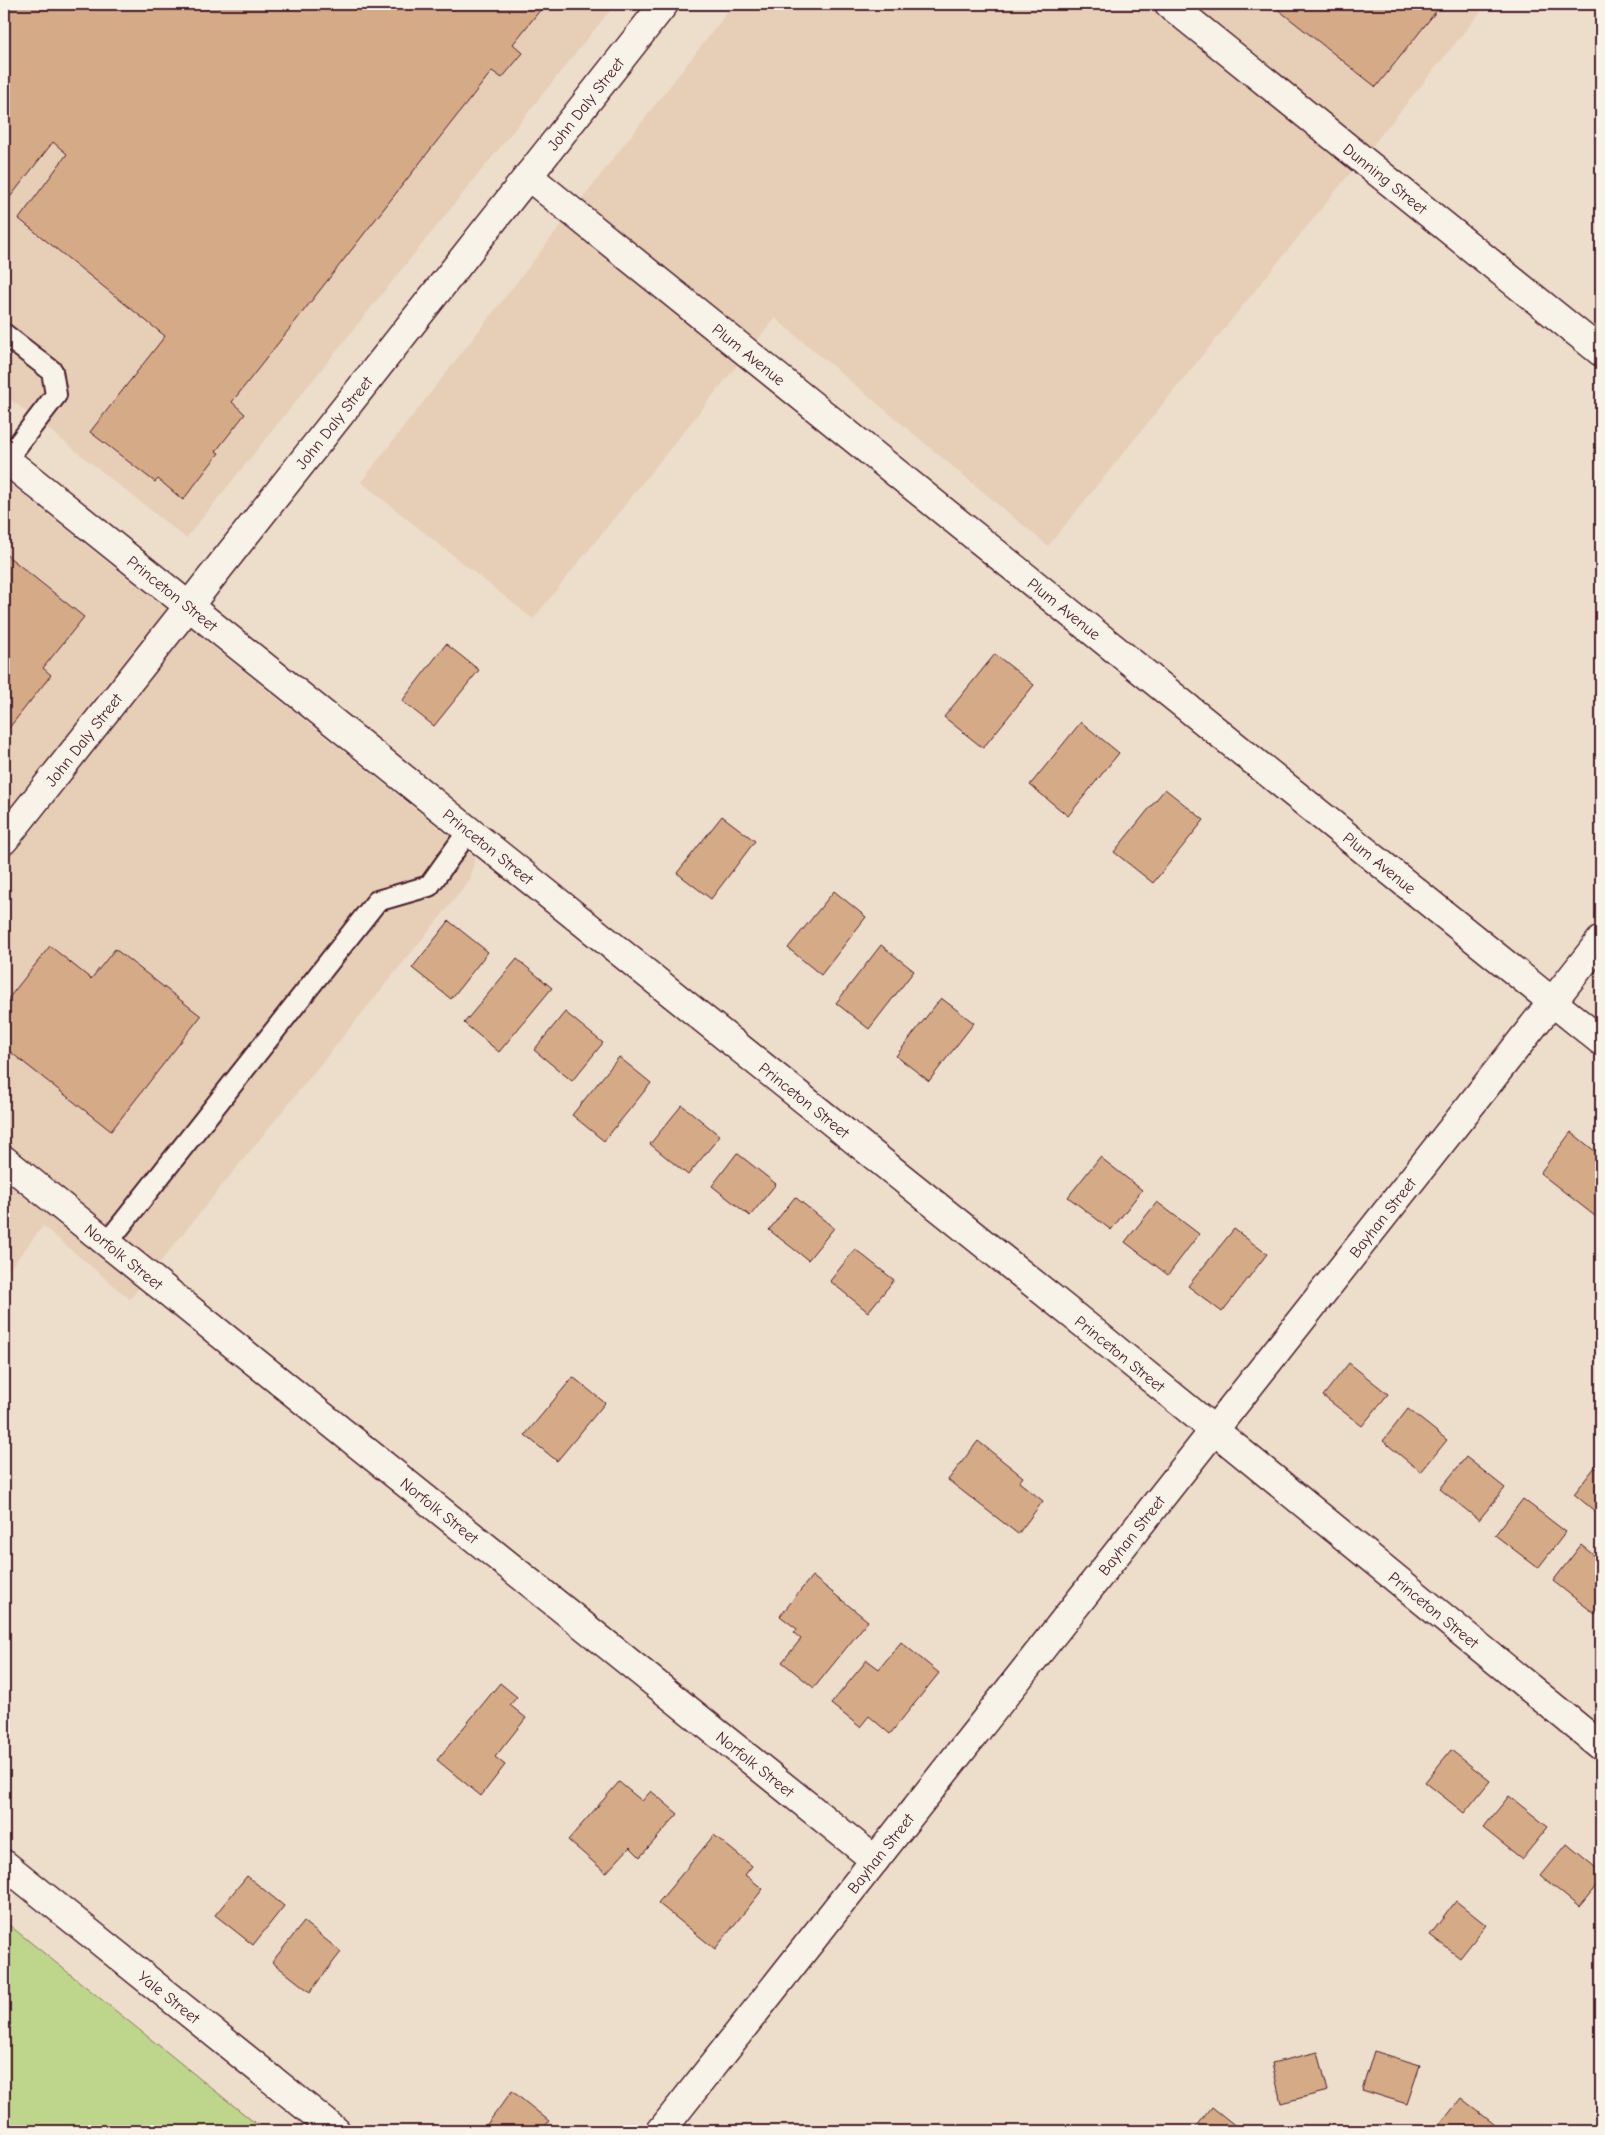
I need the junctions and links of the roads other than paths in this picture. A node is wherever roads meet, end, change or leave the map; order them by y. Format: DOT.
graph roads {
  1 [pos="664,4"];
  2 [pos="1169,4"];
  3 [pos="528,176"];
  4 [pos="4,334"];
  5 [pos="1601,352"];
  6 [pos="5,459"];
  7 [pos="190,606"];
  8 [pos="469,830"];
  9 [pos="4,840"];
  10 [pos="1601,940"];
  11 [pos="1553,1002"];
  12 [pos="1601,1041"];
  13 [pos="4,1160"];
  14 [pos="107,1243"];
  15 [pos="1214,1431"];
  16 [pos="1601,1746"];
  17 [pos="875,1860"];
  18 [pos="4,1864"];
  19 [pos="336,2131"];
  20 [pos="661,2131"];
  1 -- 3 [label="street, John Daly Street"];
  2 -- 5 [label="street, Dunning Street"];
  3 -- 7 [label="street, John Daly Street"];
  3 -- 11 [label="street, Plum Avenue"];
  4 -- 6 [label="lane"];
  6 -- 7 [label="street, Princeton Street"];
  7 -- 8 [label="street, Princeton Street"];
  7 -- 9 [label="street, John Daly Street"];
  8 -- 14 [label="lane"];
  8 -- 15 [label="street, Princeton Street"];
  10 -- 11 [label="street, Bayhan Street"];
  11 -- 12 [label="street, Plum Avenue"];
  11 -- 15 [label="street, Bayhan Street"];
  13 -- 14 [label="street, Norfolk Street"];
  14 -- 17 [label="street, Norfolk Street"];
  15 -- 16 [label="street, Princeton Street"];
  15 -- 17 [label="street, Bayhan Street"];
  17 -- 20 [label="street, Bayhan Street"];
  18 -- 19 [label="street, Yale Street"];
}
